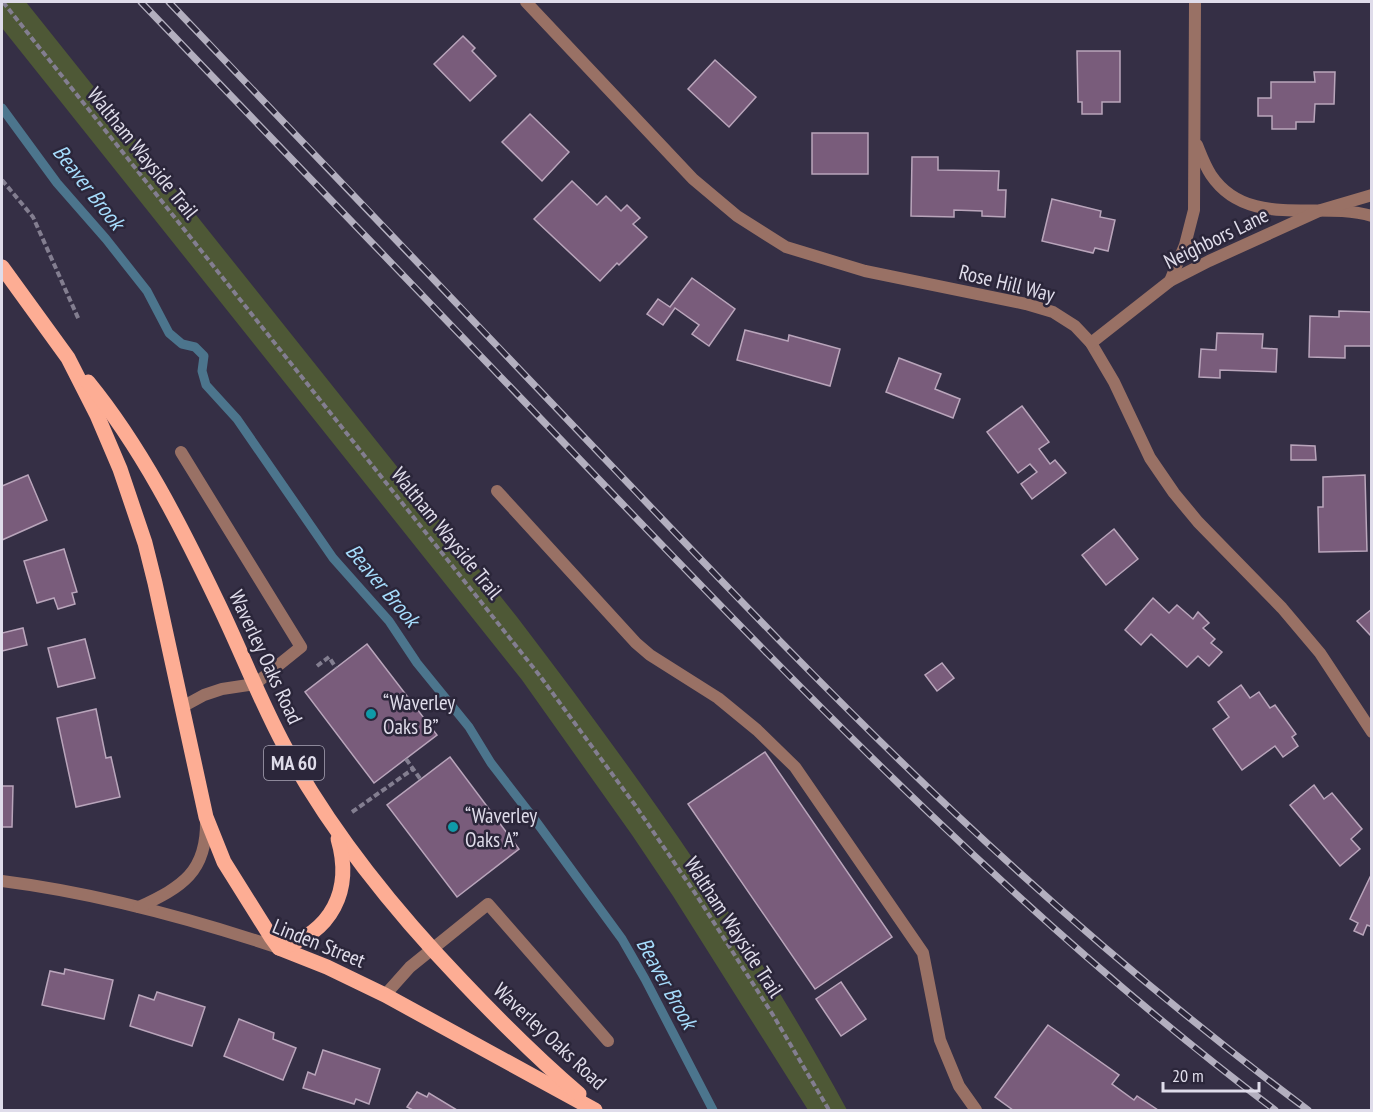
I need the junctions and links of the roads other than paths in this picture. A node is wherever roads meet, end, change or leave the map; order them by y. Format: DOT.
graph roads {
  1 [pos="526,2"];
  2 [pos="1195,2"];
  3 [pos="1195,141"];
  4 [pos="1371,195"];
  5 [pos="1321,210"];
  6 [pos="1371,216"];
  7 [pos="2,267"];
  8 [pos="1170,281"];
  9 [pos="1091,343"];
  10 [pos="68,358"];
  11 [pos="181,452"];
  12 [pos="497,491"];
  13 [pos="255,684"];
  14 [pos="182,707"];
  15 [pos="1371,732"];
  16 [pos="206,817"];
  17 [pos="336,829"];
  18 [pos="2,881"];
  19 [pos="139,907"];
  20 [pos="279,948"];
  21 [pos="432,949"];
  22 [pos="385,995"];
  23 [pos="608,1041"];
  24 [pos="595,1110"];
  25 [pos="600,1110"];
  26 [pos="976,1110"];
  1 -- 9 [label="street, Rose Hill Way"];
  2 -- 3 [label="street"];
  3 -- 5 [label="street"];
  3 -- 8 [label="street"];
  4 -- 5 [label="street, Neighbors Lane"];
  5 -- 6 [label="street"];
  5 -- 8 [label="street, Neighbors Lane"];
  7 -- 10 [label="main road, Waverley Oaks Road / MA 60"];
  8 -- 9 [label="street, Neighbors Lane"];
  9 -- 15 [label="street, Rose Hill Way"];
  10 -- 13 [label="main road, Waverley Oaks Road / MA 60"];
  10 -- 14 [label="main road, Waverley Oaks Road / MA 60"];
  11 -- 13 [label="street"];
  12 -- 26 [label="street"];
  13 -- 14 [label="street"];
  13 -- 17 [label="main road, Waverley Oaks Road / MA 60"];
  14 -- 16 [label="main road, Waverley Oaks Road / MA 60"];
  16 -- 19 [label="street"];
  16 -- 20 [label="main road, Waverley Oaks Road / MA 60"];
  17 -- 20 [label="main road"];
  17 -- 21 [label="main road, Waverley Oaks Road / MA 60"];
  18 -- 19 [label="street, Linden Street"];
  19 -- 20 [label="street, Linden Street"];
  20 -- 22 [label="main road, Linden Street"];
  21 -- 22 [label="street"];
  21 -- 23 [label="street"];
  21 -- 25 [label="main road, Waverley Oaks Road / MA 60"];
  22 -- 24 [label="main road, Linden Street"];
}
